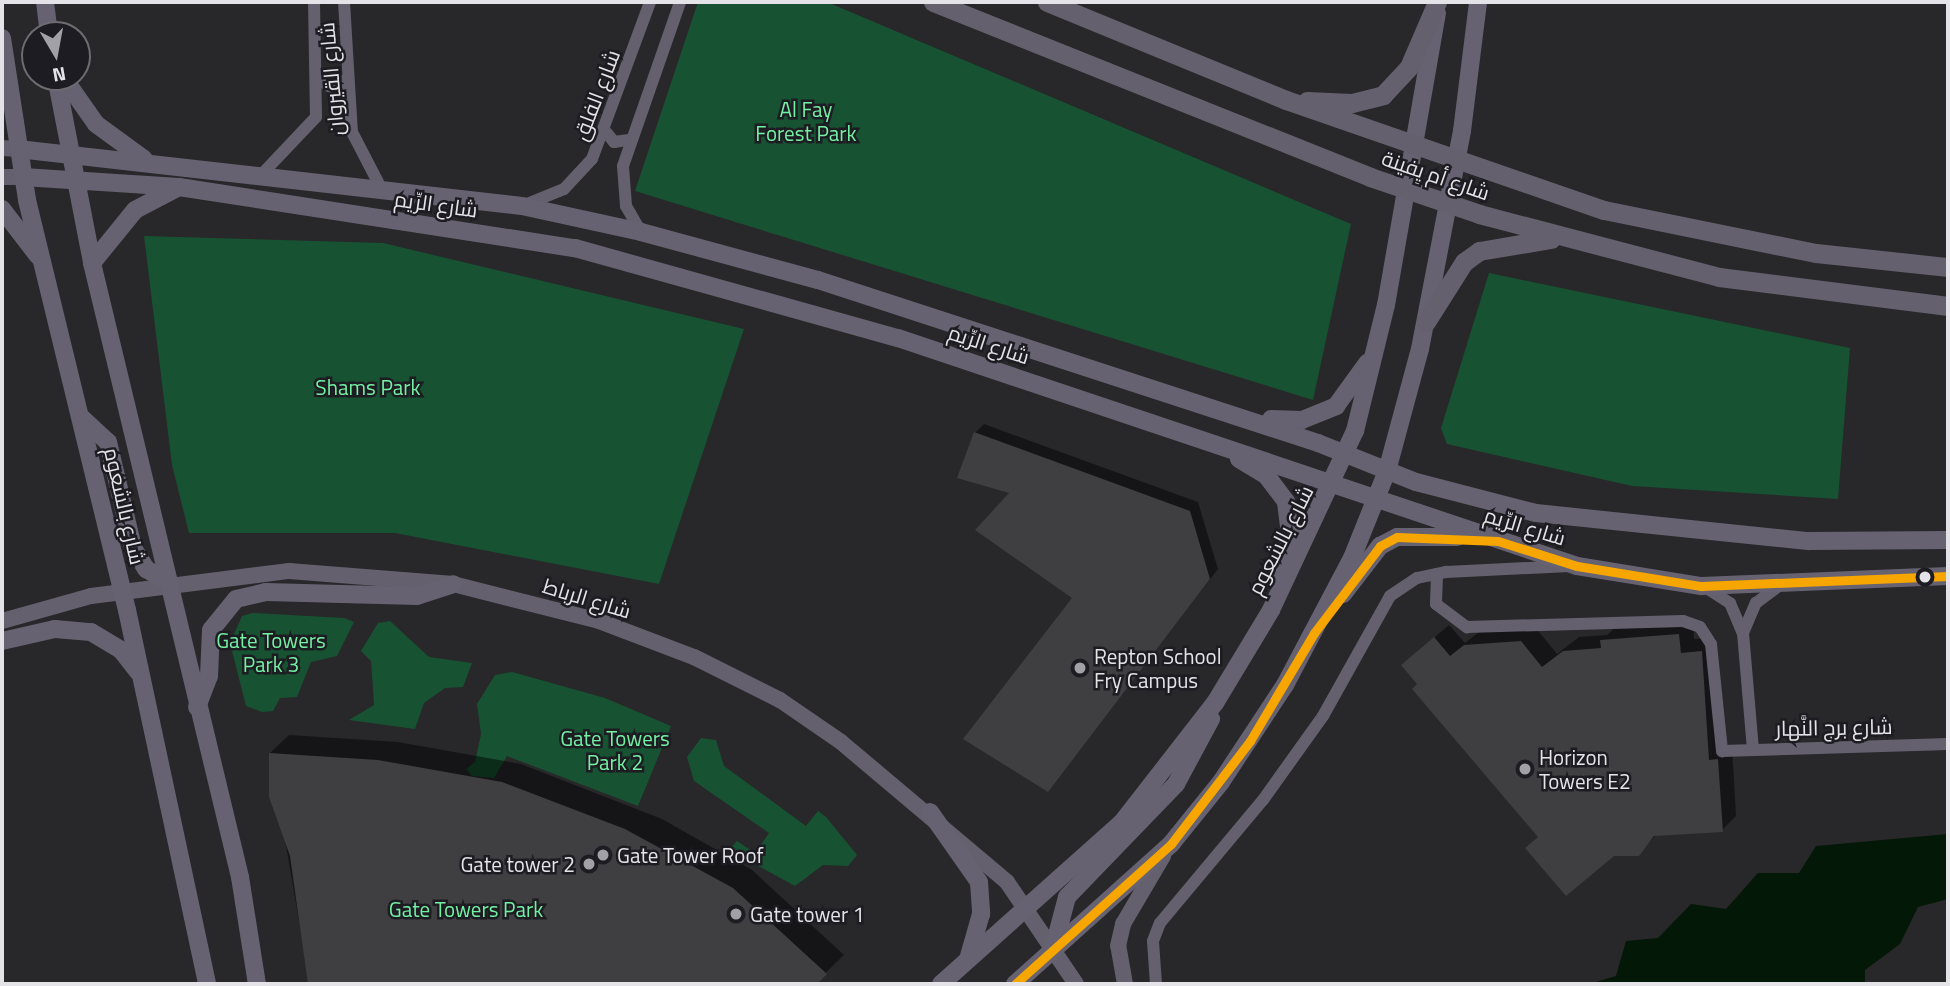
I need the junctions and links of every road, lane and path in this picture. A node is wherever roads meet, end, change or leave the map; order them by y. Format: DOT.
graph roads {
  1 [pos="45,2"];
  2 [pos="314,2"];
  3 [pos="344,2"];
  4 [pos="650,2"];
  5 [pos="680,2"];
  6 [pos="933,2"];
  7 [pos="1048,2"];
  8 [pos="1438,2"];
  9 [pos="1478,2"];
  10 [pos="48,21"];
  11 [pos="2,38"];
  12 [pos="318,78"];
  13 [pos="347,79"];
  14 [pos="59,91"];
  15 [pos="73,91"];
  16 [pos="1286,100"];
  17 [pos="606,132"];
  18 [pos="629,141"];
  19 [pos="1416,146"];
  20 [pos="10,148"];
  21 [pos="70,152"];
  22 [pos="147,161"];
  23 [pos="1454,162"];
  24 [pos="263,173"];
  25 [pos="2,177"];
  26 [pos="23,177"];
  27 [pos="74,179"];
  28 [pos="179,187"];
  29 [pos="381,188"];
  30 [pos="1407,191"];
  31 [pos="1445,204"];
  32 [pos="522,206"];
  33 [pos="2,209"];
  34 [pos="641,232"];
  35 [pos="1560,238"];
  36 [pos="92,262"];
  37 [pos="45,266"];
  38 [pos="1948,267"];
  39 [pos="1948,306"];
  40 [pos="1426,322"];
  41 [pos="1375,351"];
  42 [pos="1212,408"];
  43 [pos="82,418"];
  44 [pos="1202,438"];
  45 [pos="1347,455"];
  46 [pos="1387,471"];
  47 [pos="1333,485"];
  48 [pos="1374,502"];
  49 [pos="1948,540"];
  50 [pos="1498,541"];
  51 [pos="1577,566"];
  52 [pos="1437,574"];
  53 [pos="1948,576"];
  54 [pos="170,583"];
  55 [pos="453,584"];
  56 [pos="1780,585"];
  57 [pos="1701,586"];
  58 [pos="121,591"];
  59 [pos="1271,610"];
  60 [pos="2,621"];
  61 [pos="1314,633"];
  62 [pos="1743,633"];
  63 [pos="2,641"];
  64 [pos="142,680"];
  65 [pos="1215,703"];
  66 [pos="197,707"];
  67 [pos="1948,744"];
  68 [pos="1753,748"];
  69 [pos="930,812"];
  70 [pos="1171,844"];
  71 [pos="1027,907"];
  72 [pos="1054,950"];
  73 [pos="969,958"];
  74 [pos="207,984"];
  75 [pos="257,984"];
  76 [pos="941,984"];
  77 [pos="1015,984"];
  78 [pos="1076,984"];
  79 [pos="1125,984"];
  80 [pos="1156,984"];
  1 -- 10 [label="main road"];
  2 -- 12 [label="street, شارع القيروان"];
  3 -- 13 [label="street, شارع القيروان"];
  4 -- 17 [label="street, شارع الفلق"];
  5 -- 18 [label="street"];
  6 -- 30 [label="main road, شارع أم يِفينة"];
  7 -- 16 [label="main road, شارع أم يِفينة"];
  8 -- 16 [label="main road"];
  8 -- 19 [label="main road, شارع بالشعوم"];
  9 -- 23 [label="main road"];
  11 -- 20 [label="main road, شارع بالشعوم"];
  12 -- 13 [label="street"];
  12 -- 24 [label="street, شارع القيروان"];
  13 -- 29 [label="street, شارع القيروان"];
  14 -- 21 [label="main road, شارع بالشعوم"];
  15 -- 22 [label="main road"];
  16 -- 19 [label="main road, شارع أم يِفينة"];
  17 -- 18 [label="street"];
  17 -- 32 [label="street, شارع الفلق"];
  18 -- 34 [label="street"];
  19 -- 23 [label="main road, شارع أم يِفينة"];
  19 -- 30 [label="main road, شارع بالشعوم"];
  20 -- 21 [label="main road, شارع الرِّيم"];
  20 -- 26 [label="main road, شارع بالشعوم"];
  21 -- 22 [label="main road, شارع الرِّيم"];
  21 -- 27 [label="main road, شارع بالشعوم"];
  22 -- 24 [label="main road, شارع الرِّيم"];
  23 -- 31 [label="main road"];
  23 -- 38 [label="main road, شارع أم يِفينة"];
  24 -- 29 [label="main road, شارع الرِّيم"];
  25 -- 26 [label="street, شارع الرِّيم"];
  26 -- 27 [label="main road, شارع الرِّيم"];
  26 -- 37 [label="main road, شارع بالشعوم"];
  27 -- 28 [label="main road, شارع الرِّيم"];
  27 -- 36 [label="main road, شارع بالشعوم"];
  28 -- 36 [label="main road"];
  28 -- 44 [label="main road, شارع الرِّيم"];
  29 -- 32 [label="main road, شارع الرِّيم"];
  30 -- 31 [label="main road, شارع أم يِفينة"];
  30 -- 41 [label="main road, شارع بالشعوم"];
  31 -- 35 [label="main road, شارع أم يِفينة"];
  31 -- 40 [label="main road"];
  32 -- 34 [label="main road, شارع الرِّيم"];
  33 -- 37 [label="main road"];
  34 -- 42 [label="main road, شارع الرِّيم"];
  35 -- 39 [label="main road, شارع أم يِفينة"];
  35 -- 40 [label="main road"];
  36 -- 54 [label="main road, شارع بالشعوم"];
  37 -- 43 [label="main road, شارع بالشعوم"];
  40 -- 46 [label="main road"];
  41 -- 42 [label="main road"];
  41 -- 45 [label="main road, شارع بالشعوم"];
  42 -- 45 [label="main road, شارع الرِّيم"];
  43 -- 54 [label="main road"];
  43 -- 58 [label="main road, شارع بالشعوم"];
  44 -- 47 [label="main road, شارع الرِّيم"];
  44 -- 59 [label="main road"];
  45 -- 46 [label="main road, شارع الرِّيم"];
  45 -- 47 [label="main road, شارع بالشعوم"];
  46 -- 48 [label="main road"];
  46 -- 49 [label="main road, شارع الرِّيم"];
  47 -- 48 [label="main road, شارع الرِّيم"];
  47 -- 59 [label="main road, شارع بالشعوم"];
  48 -- 50 [label="main road, شارع الرِّيم"];
  48 -- 61 [label="main road"];
  50 -- 51 [label="main road, شارع الرِّيم"];
  50 -- 61 [label="main road"];
  51 -- 52 [label="street"];
  51 -- 57 [label="main road, شارع الرِّيم"];
  52 -- 68 [label="street"];
  52 -- 80 [label="street"];
  53 -- 56 [label="main road, شارع الرِّيم"];
  54 -- 55 [label="street, شارع الرباط"];
  54 -- 58 [label="street, شارع الرباط"];
  54 -- 66 [label="main road, شارع بالشعوم"];
  55 -- 66 [label="main road"];
  55 -- 69 [label="street, شارع الرباط"];
  56 -- 57 [label="main road, شارع الرِّيم"];
  56 -- 62 [label="street"];
  57 -- 62 [label="street, شارع برج النَّهار"];
  58 -- 60 [label="street, شارع الرباط"];
  58 -- 64 [label="main road, شارع بالشعوم"];
  59 -- 65 [label="main road, شارع بالشعوم"];
  61 -- 70 [label="main road"];
  62 -- 68 [label="street, شارع برج النَّهار"];
  63 -- 64 [label="main road"];
  64 -- 74 [label="main road, شارع بالشعوم"];
  65 -- 71 [label="main road, شارع بالشعوم"];
  65 -- 72 [label="main road"];
  66 -- 75 [label="main road, شارع بالشعوم"];
  67 -- 68 [label="street, شارع برج النَّهار"];
  69 -- 71 [label="street, شارع الرباط"];
  69 -- 73 [label="main road"];
  70 -- 72 [label="main road"];
  70 -- 79 [label="street"];
  71 -- 72 [label="street, شارع الرباط"];
  71 -- 73 [label="main road, شارع بالشعوم"];
  72 -- 77 [label="main road"];
  72 -- 78 [label="street, شارع الرباط"];
  73 -- 76 [label="main road, شارع بالشعوم"];
}
